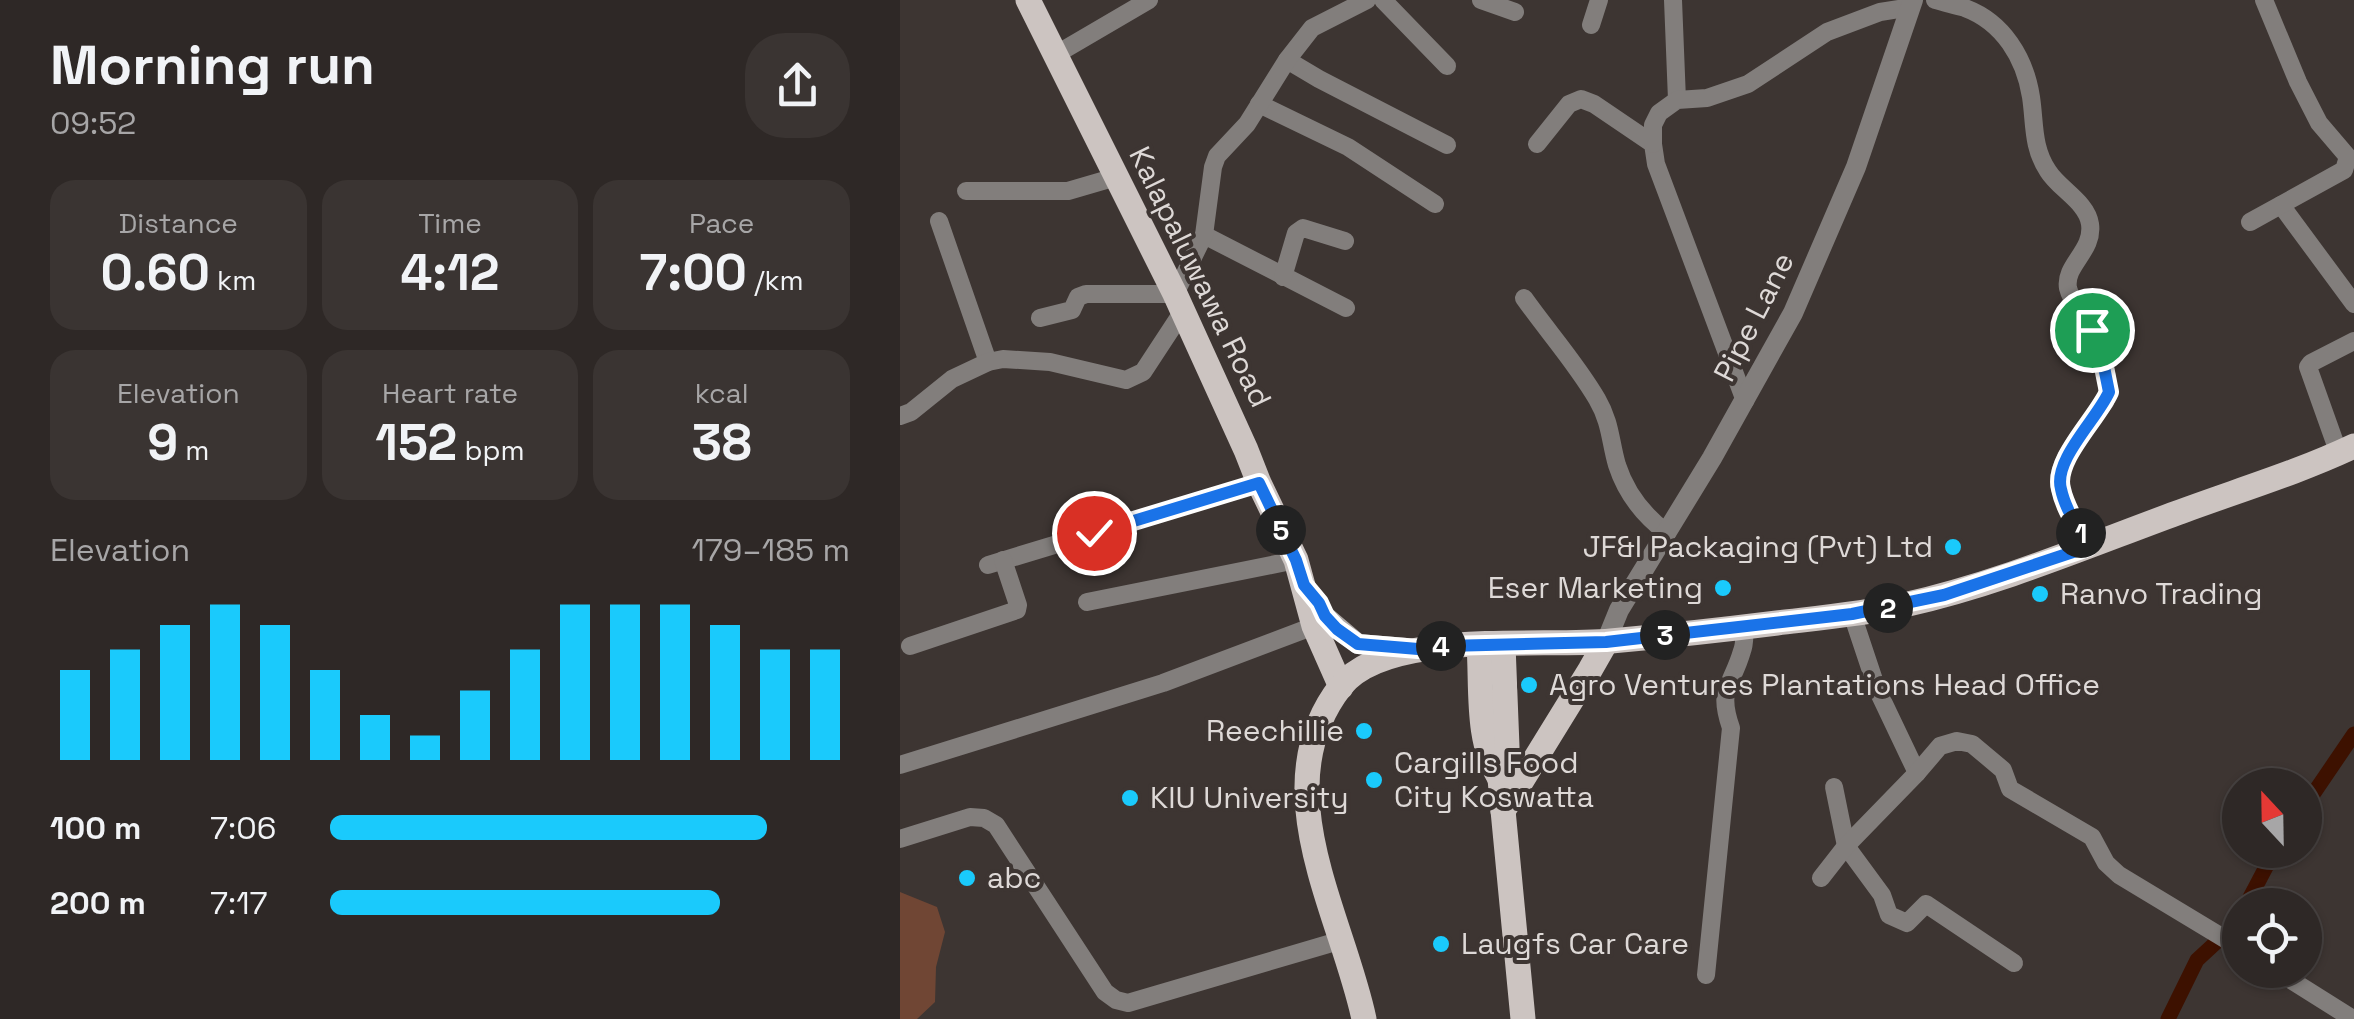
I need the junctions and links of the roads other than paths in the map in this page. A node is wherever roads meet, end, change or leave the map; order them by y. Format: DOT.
graph roads {
  1 [pos="1028,0"];
  2 [pos="1149,0"];
  3 [pos="1367,0"];
  4 [pos="1383,0"];
  5 [pos="1481,0"];
  6 [pos="1598,0"];
  7 [pos="1673,0"];
  8 [pos="1935,0"];
  9 [pos="2264,0"];
  10 [pos="1912,3"];
  11 [pos="1515,12"];
  12 [pos="1592,25"];
  13 [pos="1056,55"];
  14 [pos="1287,60"];
  15 [pos="1447,66"];
  16 [pos="1677,100"];
  17 [pos="1259,104"];
  18 [pos="1537,144"];
  19 [pos="1653,144"];
  20 [pos="1447,145"];
  21 [pos="1116,177"];
  22 [pos="966,191"];
  23 [pos="1435,204"];
  24 [pos="2281,205"];
  25 [pos="939,220"];
  26 [pos="2250,222"];
  27 [pos="1204,235"];
  28 [pos="1345,241"];
  29 [pos="1283,277"];
  30 [pos="1524,298"];
  31 [pos="1179,303"];
  32 [pos="2354,304"];
  33 [pos="1346,308"];
  34 [pos="1040,318"];
  35 [pos="2354,341"];
  36 [pos="988,362"];
  37 [pos="1745,402"];
  38 [pos="900,416"];
  39 [pos="2346,450"];
  40 [pos="1259,483"];
  41 [pos="1666,532"];
  42 [pos="2088,547"];
  43 [pos="1296,560"];
  44 [pos="1087,602"];
  45 [pos="1852,614"];
  46 [pos="1320,621"];
  47 [pos="1745,627"];
  48 [pos="1606,642"];
  49 [pos="1491,645"];
  50 [pos="910,646"];
  51 [pos="1418,649"];
  52 [pos="1346,681"];
  53 [pos="900,765"];
  54 [pos="1917,773"];
  55 [pos="1834,787"];
  56 [pos="1502,811"];
  57 [pos="900,840"];
  58 [pos="1846,846"];
  59 [pos="1821,878"];
  60 [pos="2222,937"];
  61 [pos="1342,940"];
  62 [pos="2014,963"];
  63 [pos="1706,974"];
  64 [pos="2303,988"];
  65 [pos="1364,1019"];
  66 [pos="1523,1019"];
  67 [pos="2352,1019"];
  1 -- 13 [label="main road, Kalapaluwawa Road"];
  2 -- 13 [label="street"];
  3 -- 14 [label="street"];
  4 -- 15 [label="street"];
  5 -- 11 [label="street"];
  6 -- 12 [label="street"];
  7 -- 16 [label="street"];
  8 -- 42 [label="street"];
  9 -- 24 [label="street"];
  10 -- 16 [label="street"];
  10 -- 37 [label="street, Pipe Lane"];
  13 -- 21 [label="main road, Kalapaluwawa Road"];
  14 -- 17 [label="street"];
  14 -- 20 [label="street"];
  16 -- 19 [label="street"];
  17 -- 23 [label="street"];
  17 -- 27 [label="street"];
  18 -- 19 [label="street"];
  19 -- 37 [label="street"];
  21 -- 22 [label="street"];
  21 -- 31 [label="main road, Kalapaluwawa Road"];
  24 -- 26 [label="street"];
  24 -- 32 [label="street"];
  25 -- 36 [label="street"];
  27 -- 29 [label="street"];
  27 -- 31 [label="street"];
  28 -- 29 [label="street"];
  29 -- 33 [label="street"];
  30 -- 41 [label="street"];
  31 -- 34 [label="street"];
  31 -- 36 [label="street"];
  31 -- 40 [label="main road, Kalapaluwawa Road"];
  35 -- 39 [label="street"];
  36 -- 38 [label="street"];
  37 -- 41 [label="street, Pipe Lane"];
  39 -- 42 [label="main road"];
  40 -- 43 [label="main road, Kalapaluwawa Road"];
  40 -- 50 [label="street"];
  41 -- 48 [label="street, Pipe Lane"];
  42 -- 45 [label="main road"];
  43 -- 44 [label="street"];
  43 -- 46 [label="main road, Kalapaluwawa Road"];
  45 -- 47 [label="main road"];
  45 -- 54 [label="street"];
  46 -- 51 [label="main road"];
  46 -- 52 [label="main road, Kalapaluwawa Road"];
  46 -- 53 [label="street"];
  47 -- 48 [label="main road"];
  47 -- 63 [label="street"];
  48 -- 49 [label="main road"];
  48 -- 56 [label="main road"];
  49 -- 51 [label="main road"];
  49 -- 56 [label="main road"];
  51 -- 52 [label="main road"];
  52 -- 61 [label="main road"];
  54 -- 58 [label="street"];
  54 -- 60 [label="street"];
  55 -- 58 [label="street"];
  56 -- 66 [label="main road"];
  57 -- 61 [label="street"];
  58 -- 59 [label="street"];
  58 -- 62 [label="street"];
  61 -- 65 [label="main road"];
  64 -- 67 [label="street"];
}
